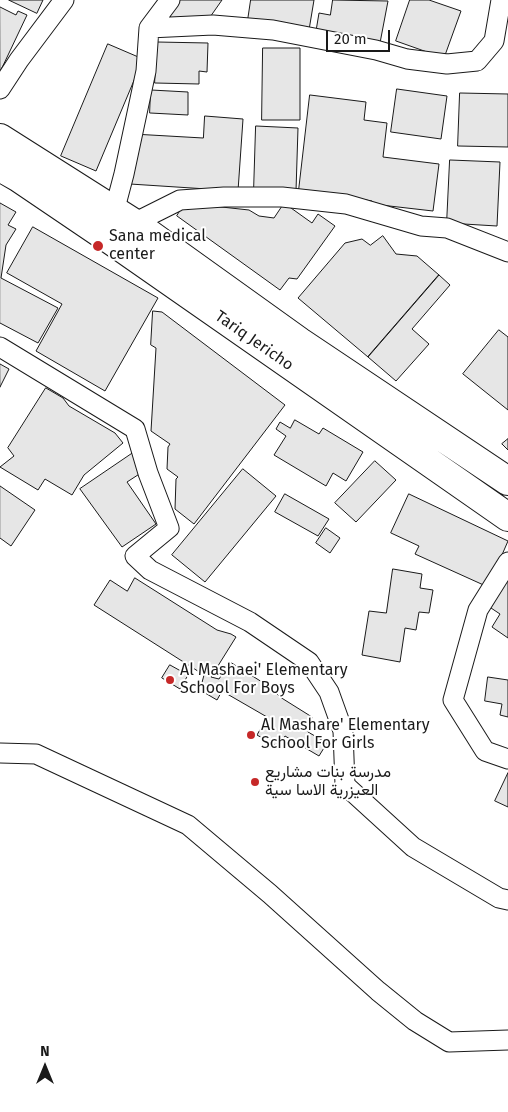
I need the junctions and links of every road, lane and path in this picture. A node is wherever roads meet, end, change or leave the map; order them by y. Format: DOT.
graph roads {
  1 [pos="64,0"];
  2 [pos="170,0"];
  3 [pos="501,0"];
  4 [pos="149,28"];
  5 [pos="0,89"];
  6 [pos="0,138"];
  7 [pos="0,167"];
  8 [pos="124,217"];
  9 [pos="508,252"];
  10 [pos="0,347"];
  11 [pos="508,481"];
  12 [pos="508,517"];
  13 [pos="508,562"];
  14 [pos="0,752"];
  15 [pos="508,759"];
  16 [pos="508,900"];
  17 [pos="508,1040"];
  1 -- 5 [label="street"];
  2 -- 4 [label="street"];
  3 -- 4 [label="street"];
  4 -- 8 [label="street"];
  6 -- 8 [label="main road, Tariq Jericho"];
  7 -- 12 [label="main road, Tariq Jericho"];
  8 -- 9 [label="street"];
  8 -- 11 [label="main road, Tariq Jericho"];
  10 -- 16 [label="street"];
  13 -- 15 [label="street"];
  14 -- 17 [label="street"];
}
